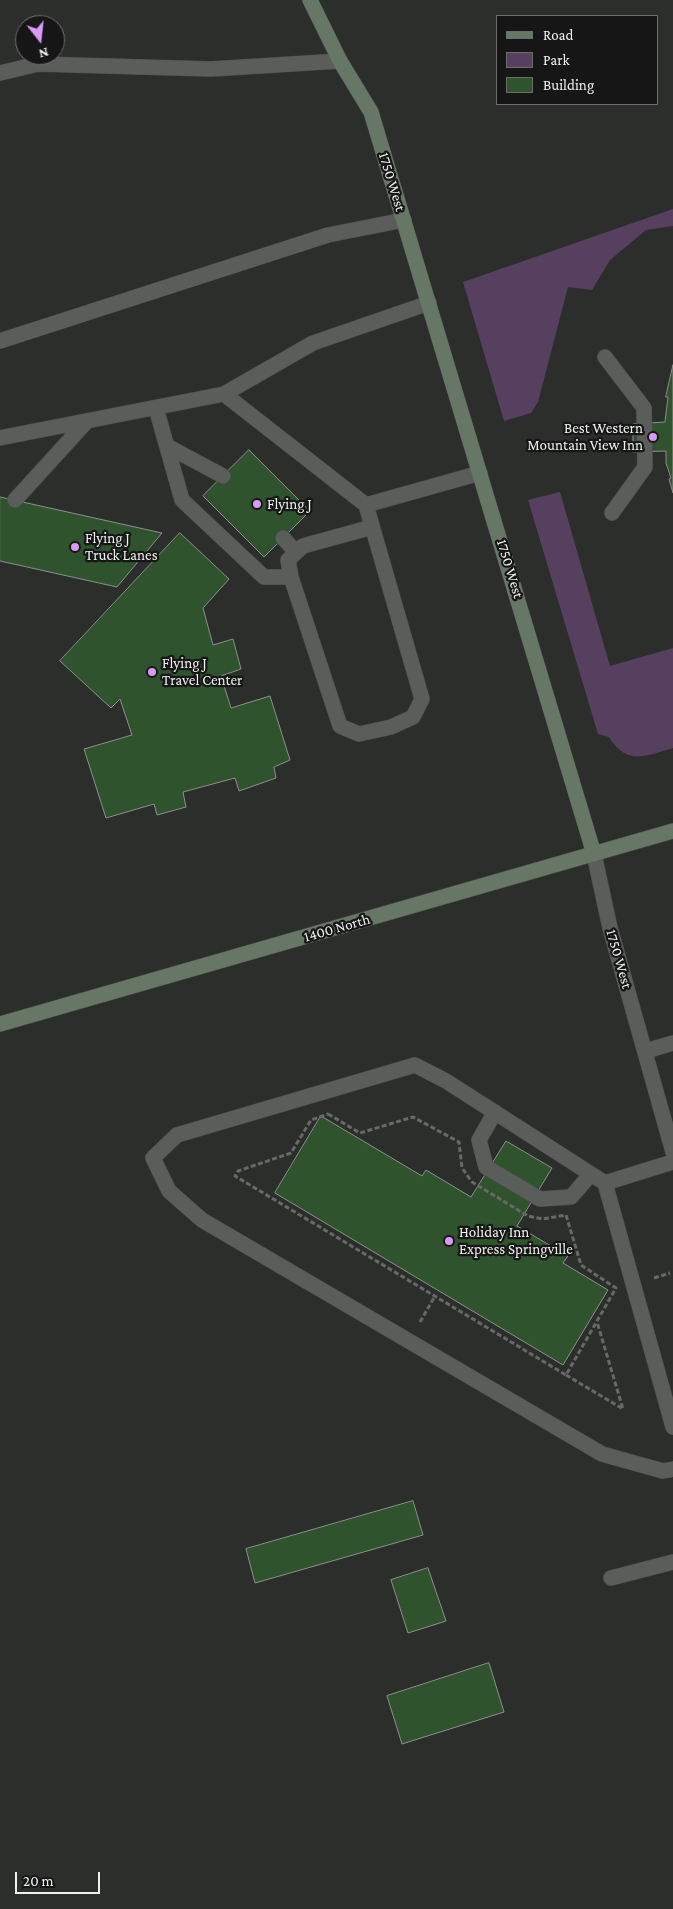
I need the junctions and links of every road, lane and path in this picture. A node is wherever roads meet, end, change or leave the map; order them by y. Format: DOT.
graph roads {
  1 [pos="310,0"];
  2 [pos="340,61"];
  3 [pos="0,73"];
  4 [pos="404,220"];
  5 [pos="429,303"];
  6 [pos="0,341"];
  7 [pos="605,357"];
  8 [pos="224,394"];
  9 [pos="156,408"];
  10 [pos="87,421"];
  11 [pos="0,438"];
  12 [pos="166,446"];
  13 [pos="480,473"];
  14 [pos="223,476"];
  15 [pos="15,500"];
  16 [pos="366,505"];
  17 [pos="612,513"];
  18 [pos="372,527"];
  19 [pos="283,538"];
  20 [pos="296,552"];
  21 [pos="290,577"];
  22 [pos="673,831"];
  23 [pos="594,854"];
  24 [pos="0,1024"];
  25 [pos="673,1043"];
  26 [pos="646,1051"];
  27 [pos="495,1112"];
  28 [pos="673,1152"];
  29 [pos="673,1162"];
  30 [pos="591,1174"];
  31 [pos="605,1183"];
  32 [pos="670,1273"];
  33 [pos="652,1279"];
  34 [pos="435,1296"];
  35 [pos="597,1322"];
  36 [pos="408,1341"];
  37 [pos="566,1375"];
  38 [pos="673,1428"];
  39 [pos="673,1470"];
  40 [pos="673,1562"];
  41 [pos="611,1578"];
  1 -- 2 [label="street, 1750 West"];
  2 -- 3 [label="street"];
  2 -- 4 [label="street, 1750 West"];
  4 -- 5 [label="street, 1750 West"];
  4 -- 6 [label="street"];
  5 -- 8 [label="street"];
  5 -- 13 [label="street, 1750 West"];
  7 -- 17 [label="street"];
  8 -- 9 [label="street"];
  8 -- 16 [label="street"];
  9 -- 10 [label="street"];
  9 -- 12 [label="street"];
  10 -- 11 [label="street"];
  10 -- 15 [label="street"];
  12 -- 14 [label="street"];
  12 -- 21 [label="street"];
  13 -- 16 [label="street"];
  13 -- 23 [label="street, 1750 West"];
  16 -- 18 [label="street"];
  18 -- 20 [label="street"];
  18 -- 21 [label="street"];
  19 -- 20 [label="street"];
  20 -- 21 [label="street"];
  22 -- 23 [label="street, 1400 North"];
  23 -- 24 [label="street, 1400 North"];
  23 -- 26 [label="street, 1750 West"];
  25 -- 26 [label="street"];
  26 -- 28 [label="street, 1750 West"];
  27 -- 30 [label="street"];
  27 -- 30 [label="street"];
  27 -- 36 [label="street"];
  29 -- 31 [label="street"];
  30 -- 31 [label="street"];
  31 -- 38 [label="street"];
  32 -- 33 [label="path"];
  34 -- 35 [label="path"];
  34 -- 36 [label="path"];
  34 -- 37 [label="path"];
  35 -- 37 [label="path"];
  35 -- 37 [label="path"];
  36 -- 39 [label="street"];
  40 -- 41 [label="street"];
}
